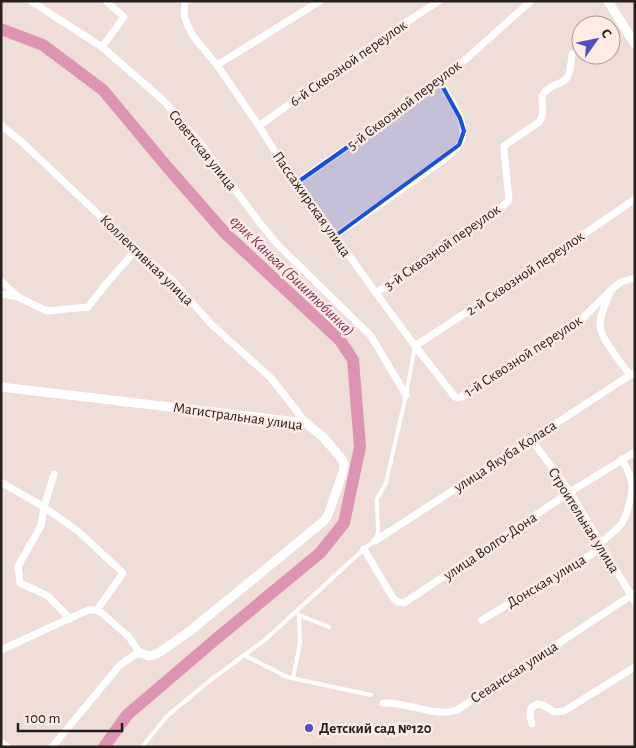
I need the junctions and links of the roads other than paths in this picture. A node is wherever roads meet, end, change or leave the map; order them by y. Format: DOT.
graph roads {
  1 [pos="31,1"];
  2 [pos="106,1"];
  3 [pos="192,1"];
  4 [pos="320,1"];
  5 [pos="439,1"];
  6 [pos="531,1"];
  7 [pos="608,1"];
  8 [pos="185,4"];
  9 [pos="635,44"];
  10 [pos="102,48"];
  11 [pos="571,59"];
  12 [pos="217,65"];
  13 [pos="440,82"];
  14 [pos="1,126"];
  15 [pos="258,126"];
  16 [pos="295,184"];
  17 [pos="635,199"];
  18 [pos="335,236"];
  19 [pos="136,250"];
  20 [pos="635,278"];
  21 [pos="1,281"];
  22 [pos="611,290"];
  23 [pos="376,293"];
  24 [pos="1,294"];
  25 [pos="18,297"];
  26 [pos="415,346"];
  27 [pos="632,374"];
  28 [pos="1,387"];
  29 [pos="406,395"];
  30 [pos="458,398"];
  31 [pos="306,423"];
  32 [pos="531,439"];
  33 [pos="635,452"];
  34 [pos="622,459"];
  35 [pos="54,474"];
  36 [pos="1,482"];
  37 [pos="570,492"];
  38 [pos="44,507"];
  39 [pos="375,541"];
  40 [pos="600,543"];
  41 [pos="364,549"];
  42 [pos="633,597"];
  43 [pos="97,610"];
  44 [pos="297,614"];
  45 [pos="70,619"];
  46 [pos="482,620"];
  47 [pos="329,627"];
  48 [pos="1,650"];
  49 [pos="139,652"];
  50 [pos="244,655"];
  51 [pos="635,667"];
  52 [pos="293,678"];
  53 [pos="370,696"];
  54 [pos="383,703"];
  55 [pos="532,724"];
  56 [pos="1,742"];
  57 [pos="8,747"];
  58 [pos="52,747"];
  59 [pos="142,747"];
  1 -- 10 [label="street, Советская улица"];
  2 -- 10 [label="street"];
  3 -- 8 [label="street"];
  4 -- 12 [label="street"];
  5 -- 15 [label="street, 6-й Сквозной переулок"];
  6 -- 13 [label="street, 5-й Сквозной переулок"];
  7 -- 9 [label="street"];
  8 -- 12 [label="street, Пассажирская улица"];
  10 -- 29 [label="street, Советская улица"];
  11 -- 23 [label="street, 3-й Сквозной переулок"];
  12 -- 15 [label="street, Пассажирская улица"];
  13 -- 16 [label="street, 5-й Сквозной переулок"];
  13 -- 18 [label="street"];
  14 -- 19 [label="street, Коллективная улица"];
  15 -- 16 [label="street, Пассажирская улица"];
  16 -- 18 [label="street, Пассажирская улица"];
  17 -- 26 [label="street, 2-й Сквозной переулок"];
  18 -- 23 [label="street, Пассажирская улица"];
  19 -- 25 [label="street"];
  19 -- 31 [label="street, Коллективная улица"];
  20 -- 22 [label="street, 1-й Сквозной переулок"];
  21 -- 25 [label="street"];
  22 -- 27 [label="street"];
  22 -- 30 [label="street, 1-й Сквозной переулок"];
  23 -- 26 [label="street, Пассажирская улица"];
  24 -- 25 [label="street"];
  26 -- 29 [label="lane"];
  26 -- 30 [label="street, Пассажирская улица"];
  27 -- 32 [label="street, улица Якуба Коласа"];
  28 -- 31 [label="street, Магистральная улица"];
  29 -- 39 [label="lane"];
  31 -- 49 [label="street, Магистральная улица"];
  32 -- 37 [label="street, Строительная улица"];
  32 -- 39 [label="street, улица Якуба Коласа"];
  33 -- 34 [label="street, улица Волго-Дона"];
  34 -- 37 [label="street, улица Волго-Дона"];
  34 -- 40 [label="street, Донская улица"];
  35 -- 38 [label="street"];
  36 -- 38 [label="street"];
  37 -- 40 [label="street, Строительная улица"];
  37 -- 41 [label="street, улица Волго-Дона"];
  38 -- 43 [label="street"];
  38 -- 45 [label="street"];
  39 -- 41 [label="lane"];
  40 -- 42 [label="street, Строительная улица"];
  40 -- 46 [label="street, Донская улица"];
  41 -- 44 [label="lane"];
  42 -- 54 [label="street, Севанская улица"];
  43 -- 45 [label="street"];
  43 -- 49 [label="street"];
  44 -- 47 [label="lane"];
  44 -- 50 [label="lane"];
  44 -- 52 [label="lane"];
  45 -- 48 [label="street"];
  49 -- 58 [label="street"];
  50 -- 52 [label="lane"];
  50 -- 59 [label="lane"];
  51 -- 55 [label="street"];
  52 -- 53 [label="lane"];
  56 -- 57 [label="street"];
}
